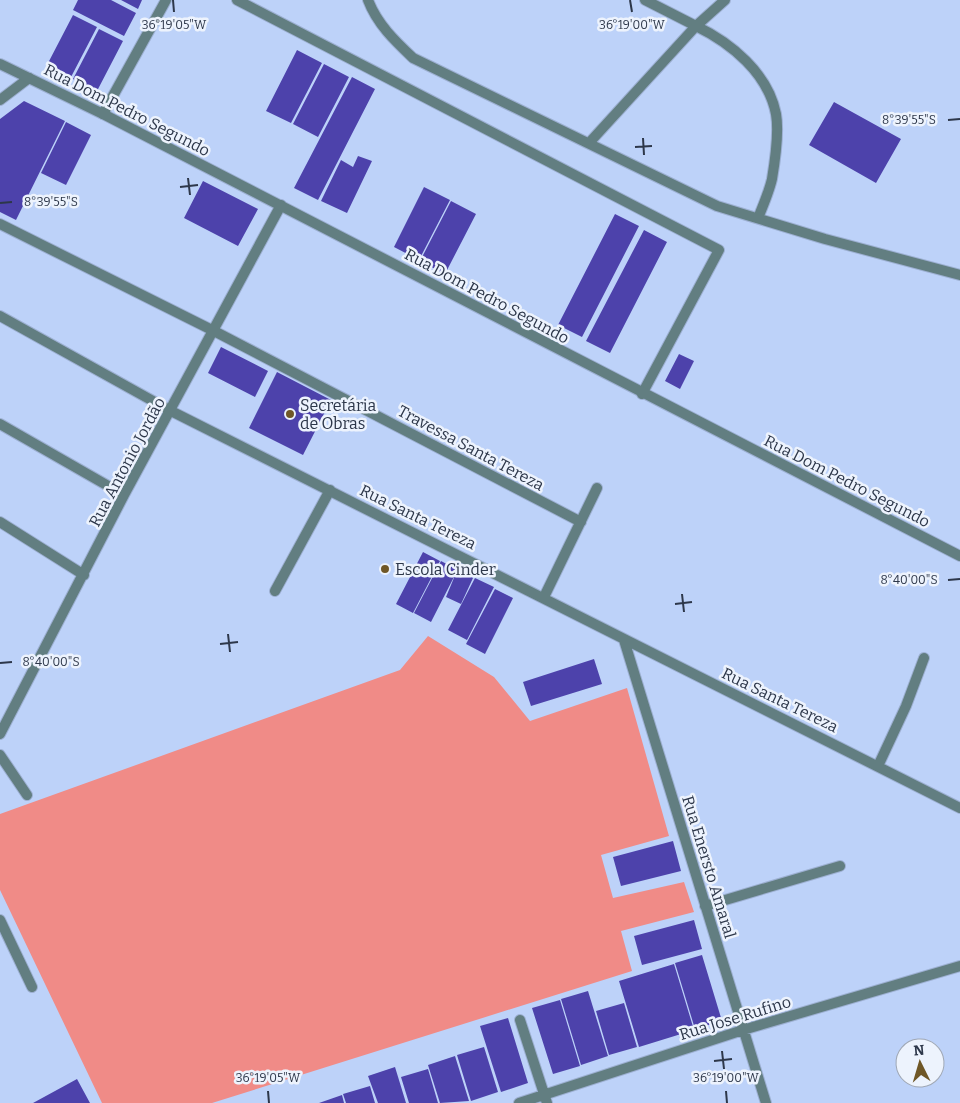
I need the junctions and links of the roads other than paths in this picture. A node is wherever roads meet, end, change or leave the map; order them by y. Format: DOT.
graph roads {
  1 [pos="166,0"];
  2 [pos="237,0"];
  3 [pos="368,0"];
  4 [pos="645,0"];
  5 [pos="725,0"];
  6 [pos="696,26"];
  7 [pos="0,64"];
  8 [pos="29,78"];
  9 [pos="0,100"];
  10 [pos="103,114"];
  11 [pos="589,143"];
  12 [pos="281,205"];
  13 [pos="758,218"];
  14 [pos="0,224"];
  15 [pos="960,276"];
  16 [pos="0,316"];
  17 [pos="214,331"];
  18 [pos="642,394"];
  19 [pos="172,411"];
  20 [pos="0,424"];
  21 [pos="597,488"];
  22 [pos="330,490"];
  23 [pos="124,496"];
  24 [pos="0,522"];
  25 [pos="581,522"];
  26 [pos="960,556"];
  27 [pos="84,574"];
  28 [pos="275,591"];
  29 [pos="544,597"];
  30 [pos="624,640"];
  31 [pos="924,658"];
  32 [pos="0,734"];
  33 [pos="0,755"];
  34 [pos="878,766"];
  35 [pos="27,795"];
  36 [pos="960,808"];
  37 [pos="840,866"];
  38 [pos="705,906"];
  39 [pos="0,920"];
  40 [pos="960,966"];
  41 [pos="32,987"];
  42 [pos="520,1020"];
  43 [pos="743,1030"];
  44 [pos="546,1099"];
  45 [pos="519,1103"];
  46 [pos="766,1103"];
  1 -- 10 [label="street"];
  2 -- 18 [label="street"];
  3 -- 11 [label="street"];
  4 -- 6 [label="street"];
  5 -- 6 [label="street"];
  6 -- 11 [label="street"];
  6 -- 13 [label="street"];
  7 -- 8 [label="street, Rua Dom Pedro Segundo"];
  8 -- 9 [label="street"];
  8 -- 10 [label="street, Rua Dom Pedro Segundo"];
  10 -- 12 [label="street, Rua Dom Pedro Segundo"];
  11 -- 13 [label="street"];
  12 -- 17 [label="street, Rua Antonio Jordão"];
  12 -- 18 [label="street, Rua Dom Pedro Segundo"];
  13 -- 15 [label="street"];
  14 -- 17 [label="street, Travessa Santa Tereza"];
  16 -- 19 [label="street, Rua Santa Tereza"];
  17 -- 19 [label="street, Rua Antonio Jordão"];
  17 -- 25 [label="street, Travessa Santa Tereza"];
  18 -- 26 [label="street, Rua Dom Pedro Segundo"];
  19 -- 22 [label="street, Rua Santa Tereza"];
  19 -- 23 [label="street, Rua Antonio Jordão"];
  20 -- 23 [label="street"];
  21 -- 25 [label="street"];
  22 -- 28 [label="street"];
  22 -- 29 [label="street, Rua Santa Tereza"];
  23 -- 27 [label="street, Rua Antonio Jordão"];
  24 -- 27 [label="street"];
  25 -- 29 [label="street"];
  27 -- 32 [label="street, Rua Antonio Jordão"];
  29 -- 30 [label="street, Rua Santa Tereza"];
  30 -- 34 [label="street, Rua Santa Tereza"];
  30 -- 38 [label="street, Rua Enersto Amaral"];
  31 -- 34 [label="street"];
  33 -- 35 [label="street"];
  34 -- 36 [label="street, Rua Santa Tereza"];
  37 -- 38 [label="street"];
  38 -- 43 [label="street, Rua Enersto Amaral"];
  39 -- 41 [label="street"];
  40 -- 43 [label="street, Rua Jose Rufino"];
  42 -- 44 [label="street"];
  43 -- 44 [label="street, Rua Jose Rufino"];
  43 -- 46 [label="street, Rua Enersto Amaral"];
  44 -- 45 [label="street, Rua Jose Rufino"];
}
